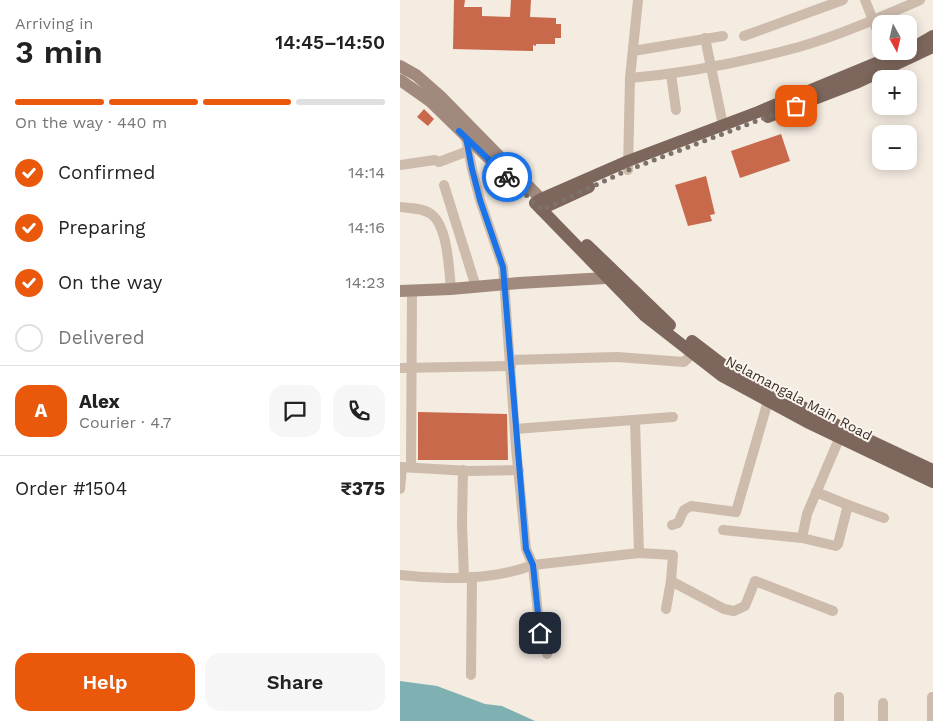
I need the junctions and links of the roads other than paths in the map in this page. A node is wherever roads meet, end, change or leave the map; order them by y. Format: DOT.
graph roads {
  1 [pos="638,0"];
  2 [pos="843,0"];
  3 [pos="865,0"];
  4 [pos="920,0"];
  5 [pos="885,15"];
  6 [pos="872,18"];
  7 [pos="872,20"];
  8 [pos="723,36"];
  9 [pos="744,36"];
  10 [pos="933,36"];
  11 [pos="706,38"];
  12 [pos="918,45"];
  13 [pos="933,47"];
  14 [pos="633,51"];
  15 [pos="918,51"];
  16 [pos="886,60"];
  17 [pos="400,66"];
  18 [pos="712,68"];
  19 [pos="671,74"];
  20 [pos="630,78"];
  21 [pos="400,80"];
  22 [pos="794,102"];
  23 [pos="676,110"];
  24 [pos="723,125"];
  25 [pos="459,131"];
  26 [pos="468,151"];
  27 [pos="400,165"];
  28 [pos="628,166"];
  29 [pos="444,185"];
  30 [pos="542,205"];
  31 [pos="400,207"];
  32 [pos="606,278"];
  33 [pos="505,284"];
  34 [pos="476,287"];
  35 [pos="451,290"];
  36 [pos="406,291"];
  37 [pos="693,353"];
  38 [pos="511,363"];
  39 [pos="400,368"];
  40 [pos="413,368"];
  41 [pos="769,395"];
  42 [pos="673,417"];
  43 [pos="635,420"];
  44 [pos="515,429"];
  45 [pos="842,432"];
  46 [pos="404,467"];
  47 [pos="463,470"];
  48 [pos="518,470"];
  49 [pos="933,470"];
  50 [pos="933,482"];
  51 [pos="400,489"];
  52 [pos="816,492"];
  53 [pos="848,505"];
  54 [pos="884,518"];
  55 [pos="672,525"];
  56 [pos="723,530"];
  57 [pos="802,538"];
  58 [pos="639,553"];
  59 [pos="533,565"];
  60 [pos="400,575"];
  61 [pos="468,577"];
  62 [pos="671,582"];
  63 [pos="666,609"];
  64 [pos="833,611"];
  65 [pos="547,654"];
  66 [pos="471,675"];
  67 [pos="932,696"];
  68 [pos="839,697"];
  69 [pos="883,703"];
  70 [pos="839,721"];
  71 [pos="883,721"];
  72 [pos="932,721"];
  1 -- 14 [label="street"];
  2 -- 9 [label="street"];
  3 -- 6 [label="street"];
  4 -- 5 [label="street"];
  7 -- 18 [label="street"];
  8 -- 11 [label="street"];
  10 -- 12 [label="main road"];
  11 -- 14 [label="street"];
  11 -- 18 [label="street"];
  13 -- 15 [label="main road"];
  14 -- 20 [label="street"];
  16 -- 22 [label="main road"];
  17 -- 30 [label="main road"];
  18 -- 19 [label="street"];
  18 -- 24 [label="street"];
  19 -- 20 [label="street"];
  19 -- 23 [label="street"];
  20 -- 28 [label="street"];
  21 -- 25 [label="main road, Nelamangala Main Road"];
  22 -- 24 [label="main road"];
  22 -- 28 [label="main road"];
  24 -- 28 [label="main road"];
  25 -- 26 [label="street"];
  25 -- 30 [label="main road, Nelamangala Main Road"];
  26 -- 27 [label="street"];
  26 -- 33 [label="street"];
  28 -- 30 [label="main road"];
  29 -- 34 [label="street"];
  30 -- 32 [label="main road, Nelamangala Main Road"];
  30 -- 41 [label="main road"];
  31 -- 35 [label="street"];
  32 -- 33 [label="main road"];
  32 -- 37 [label="main road, Nelamangala Main Road"];
  33 -- 34 [label="main road"];
  33 -- 38 [label="street"];
  34 -- 35 [label="main road"];
  35 -- 36 [label="main road"];
  36 -- 40 [label="street"];
  37 -- 38 [label="street"];
  37 -- 41 [label="main road, Nelamangala Main Road"];
  38 -- 40 [label="street"];
  38 -- 44 [label="street"];
  39 -- 40 [label="street"];
  40 -- 46 [label="street"];
  41 -- 45 [label="main road, Nelamangala Main Road"];
  41 -- 55 [label="street"];
  42 -- 43 [label="street"];
  43 -- 44 [label="street"];
  43 -- 58 [label="street"];
  44 -- 48 [label="street"];
  45 -- 49 [label="main road"];
  45 -- 50 [label="main road, Nelamangala Main Road"];
  45 -- 52 [label="street"];
  46 -- 47 [label="street"];
  46 -- 51 [label="street"];
  47 -- 48 [label="street"];
  47 -- 61 [label="street"];
  48 -- 59 [label="street"];
  52 -- 53 [label="street"];
  52 -- 57 [label="street"];
  53 -- 54 [label="street"];
  53 -- 57 [label="street"];
  56 -- 57 [label="street"];
  58 -- 59 [label="street"];
  58 -- 62 [label="street"];
  59 -- 61 [label="street"];
  59 -- 65 [label="street"];
  60 -- 61 [label="street"];
  61 -- 66 [label="street"];
  62 -- 63 [label="street"];
  62 -- 64 [label="street"];
  67 -- 72 [label="street"];
  68 -- 70 [label="street"];
  69 -- 71 [label="street"];
}
